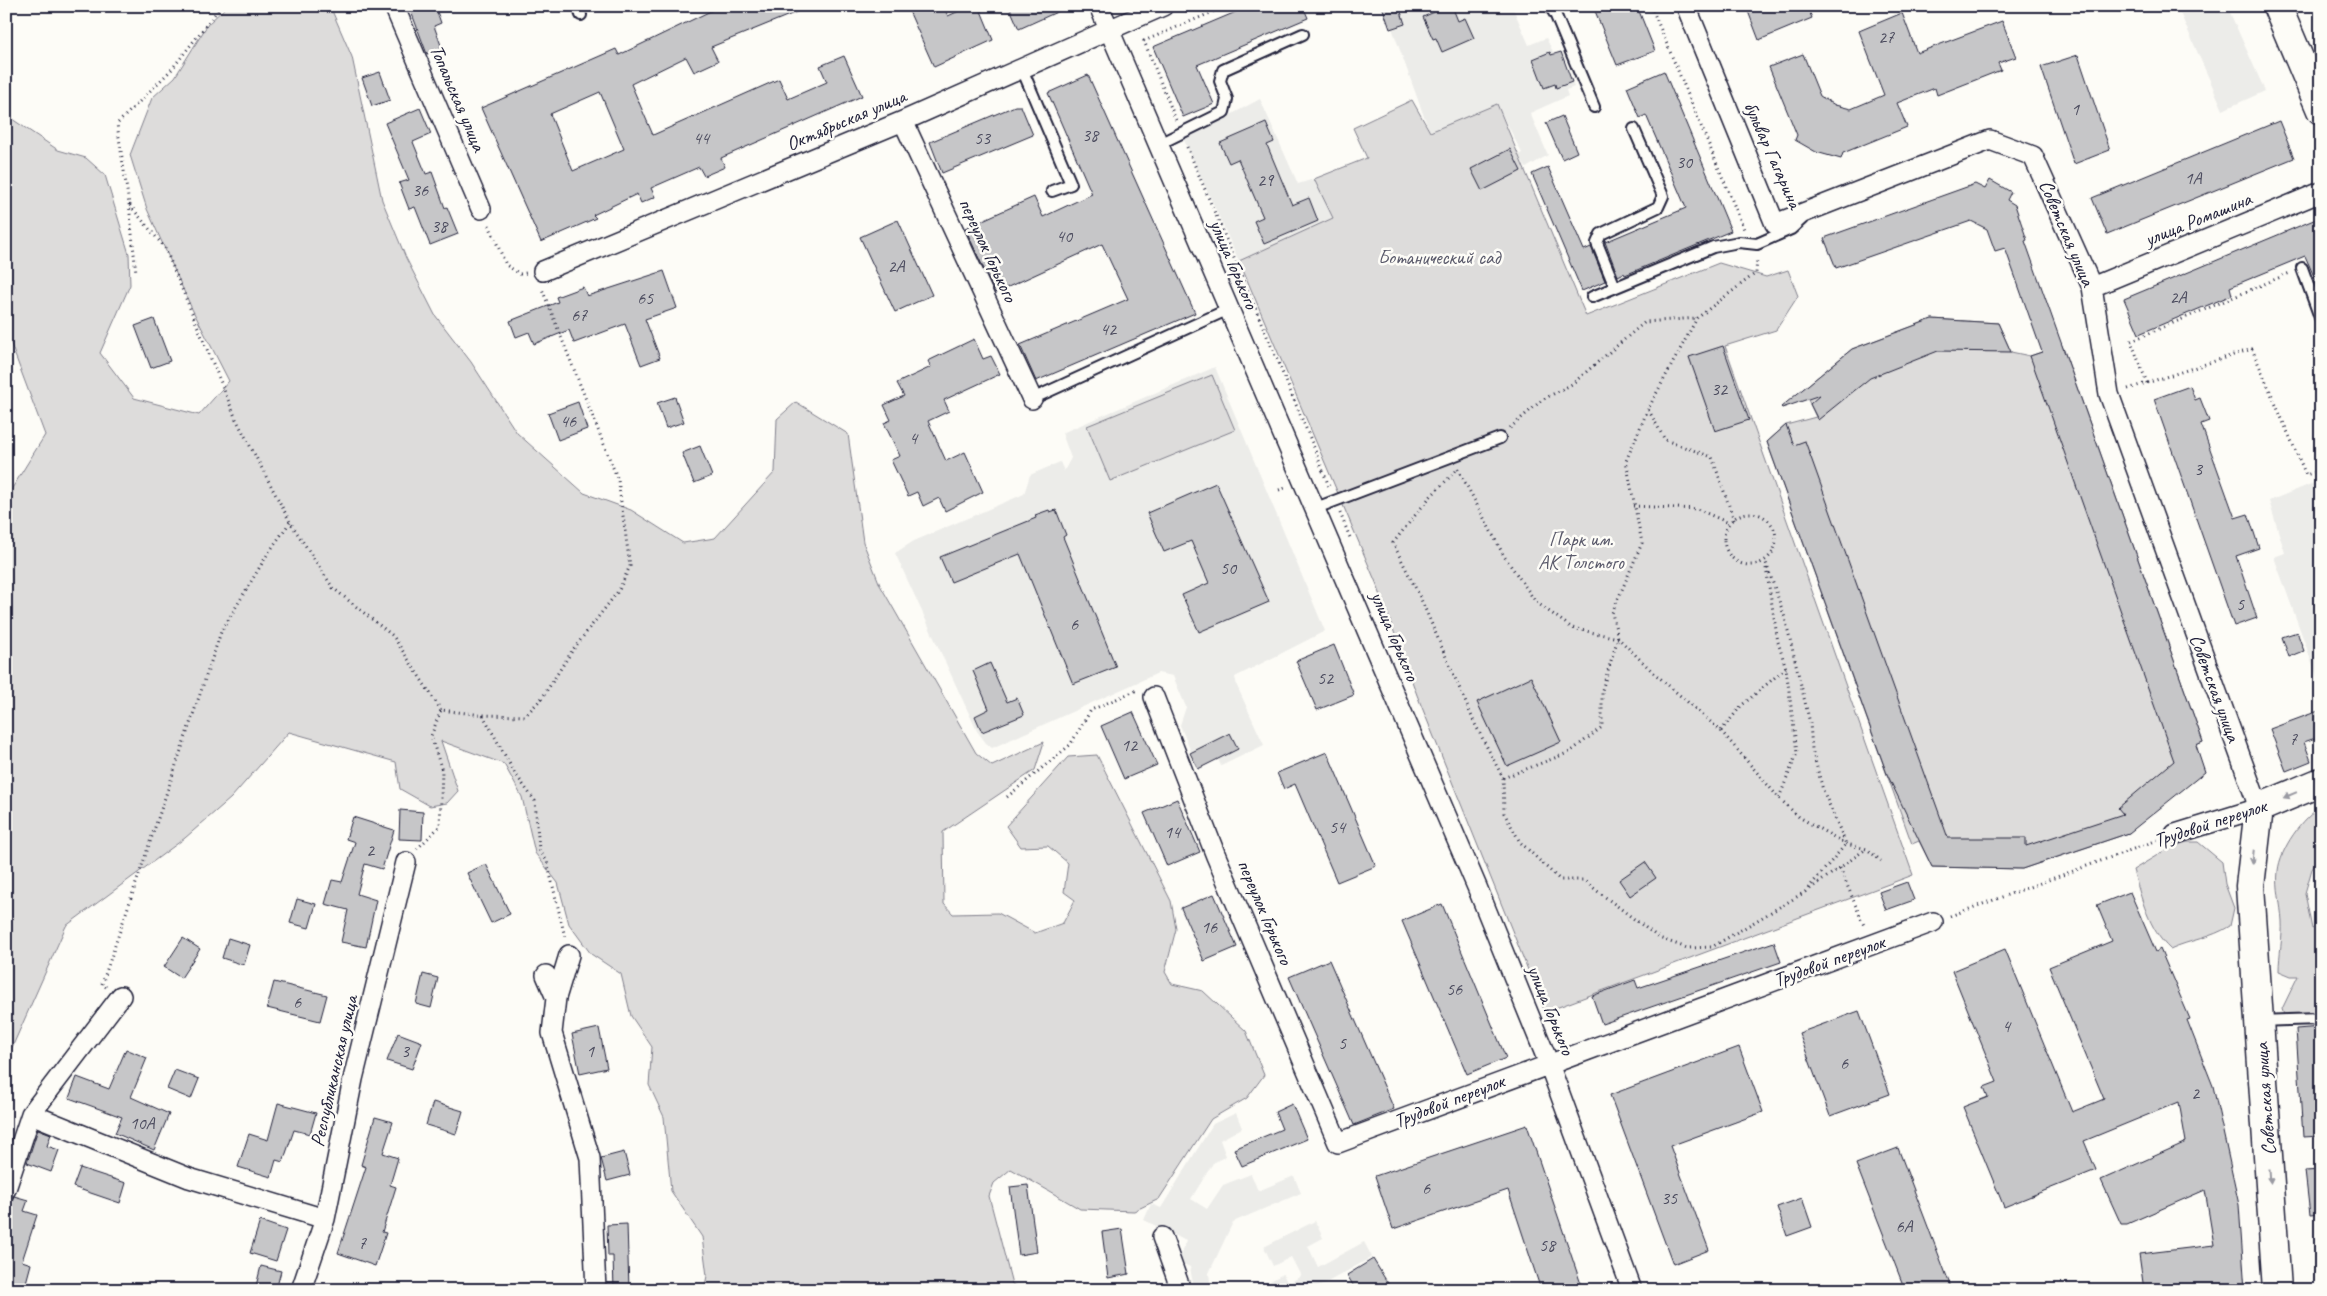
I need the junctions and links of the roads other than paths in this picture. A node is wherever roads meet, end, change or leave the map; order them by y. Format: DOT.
graph roads {
  1 [pos="394,6"];
  2 [pos="1099,6"];
  3 [pos="1163,6"];
  4 [pos="1550,6"];
  5 [pos="1686,6"];
  6 [pos="2277,6"];
  7 [pos="1110,30"];
  8 [pos="1303,34"];
  9 [pos="1022,69"];
  10 [pos="1594,108"];
  11 [pos="2321,110"];
  12 [pos="903,121"];
  13 [pos="1634,129"];
  14 [pos="1990,140"];
  15 [pos="1158,144"];
  16 [pos="1052,191"];
  17 [pos="2321,192"];
  18 [pos="481,208"];
  19 [pos="1816,208"];
  20 [pos="2302,268"];
  21 [pos="539,271"];
  22 [pos="1615,287"];
  23 [pos="2092,287"];
  24 [pos="1592,297"];
  25 [pos="1229,309"];
  26 [pos="2321,320"];
  27 [pos="1032,399"];
  28 [pos="1500,438"];
  29 [pos="1316,508"];
  30 [pos="1154,698"];
  31 [pos="2321,782"];
  32 [pos="2259,808"];
  33 [pos="2175,834"];
  34 [pos="406,862"];
  35 [pos="1933,922"];
  36 [pos="569,955"];
  37 [pos="546,975"];
  38 [pos="121,996"];
  39 [pos="556,998"];
  40 [pos="2321,1019"];
  41 [pos="2259,1021"];
  42 [pos="1549,1064"];
  43 [pos="31,1114"];
  44 [pos="1338,1143"];
  45 [pos="6,1188"];
  46 [pos="325,1219"];
  47 [pos="1162,1237"];
  48 [pos="301,1290"];
  49 [pos="596,1290"];
  50 [pos="1181,1290"];
  51 [pos="1632,1290"];
  52 [pos="2277,1290"];
  1 -- 18 [label="street, Топальская улица"];
  2 -- 7 [label="street, улица Горького"];
  3 -- 7 [label="street, Октябрьская улица"];
  4 -- 10 [label="lane"];
  5 -- 19 [label="street, бульвар Гагарина"];
  6 -- 11 [label="main road"];
  7 -- 9 [label="street, Октябрьская улица"];
  7 -- 15 [label="street, улица Горького"];
  8 -- 15 [label="lane"];
  9 -- 12 [label="street, Октябрьская улица"];
  9 -- 16 [label="lane"];
  12 -- 21 [label="street, Октябрьская улица"];
  12 -- 27 [label="street, переулок Горького"];
  13 -- 22 [label="lane"];
  14 -- 19 [label="street, бульвар Гагарина"];
  14 -- 23 [label="street, Советская улица"];
  15 -- 25 [label="street, улица Горького"];
  17 -- 23 [label="street, улица Ромашина"];
  19 -- 22 [label="lane"];
  20 -- 26 [label="lane"];
  22 -- 24 [label="lane"];
  23 -- 32 [label="street, Советская улица"];
  25 -- 27 [label="lane"];
  25 -- 29 [label="street, улица Горького"];
  28 -- 29 [label="lane"];
  29 -- 42 [label="street, улица Горького"];
  30 -- 44 [label="street, переулок Горького"];
  31 -- 32 [label="main road, Трудовой переулок, one-way"];
  32 -- 33 [label="street, Трудовой переулок"];
  32 -- 41 [label="main road, Советская улица, one-way"];
  34 -- 46 [label="street, Республиканская улица"];
  35 -- 42 [label="street, Трудовой переулок"];
  36 -- 39 [label="street"];
  37 -- 39 [label="street"];
  38 -- 43 [label="street"];
  39 -- 49 [label="street"];
  40 -- 41 [label="lane"];
  41 -- 52 [label="main road, Советская улица, one-way"];
  42 -- 44 [label="street, Трудовой переулок"];
  42 -- 51 [label="street, улица Горького"];
  43 -- 45 [label="street"];
  43 -- 46 [label="street"];
  46 -- 48 [label="street, Республиканская улица"];
  47 -- 50 [label="street"];
}
